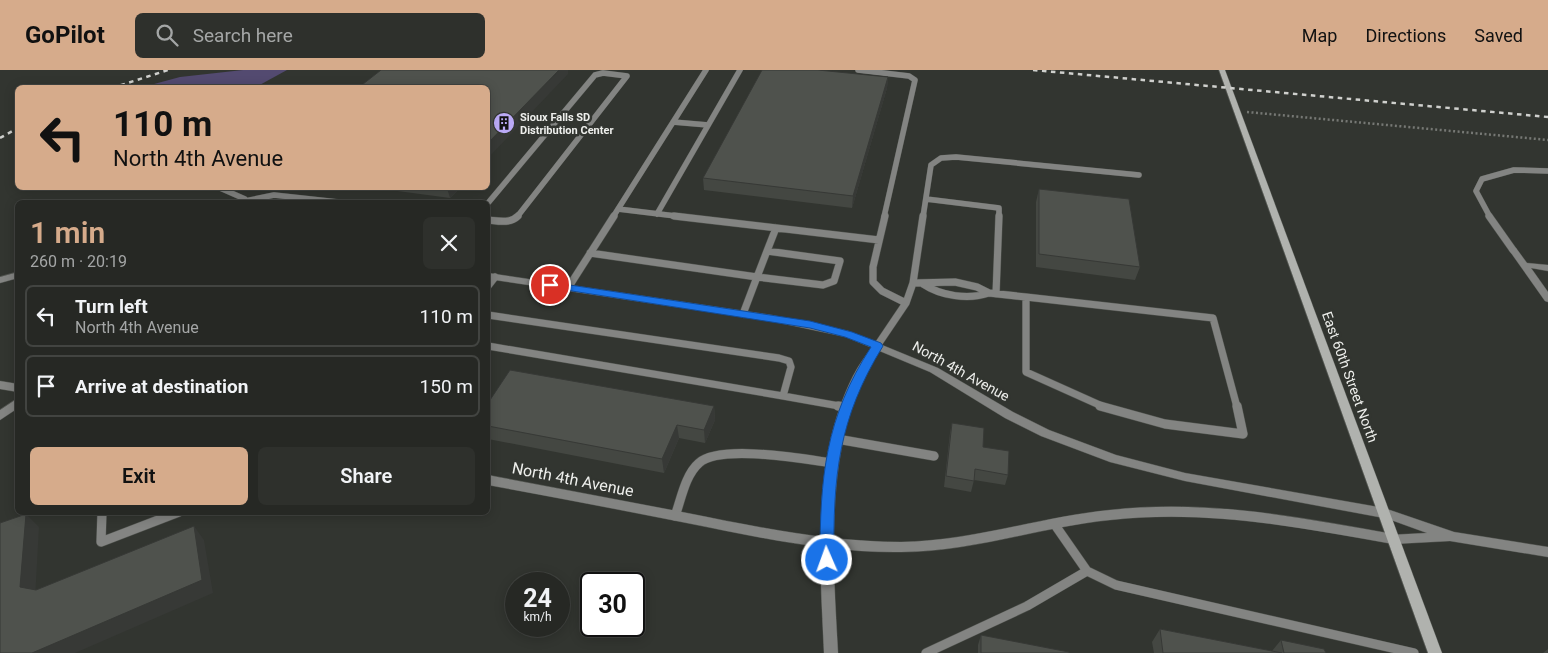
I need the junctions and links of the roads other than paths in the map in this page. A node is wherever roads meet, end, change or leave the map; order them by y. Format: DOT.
graph roads {
  1 [pos="706,70"];
  2 [pos="740,70"];
  3 [pos="858,70"];
  4 [pos="1222,70"];
  5 [pos="673,122"];
  6 [pos="708,125"];
  7 [pos="1548,171"];
  8 [pos="1139,175"];
  9 [pos="225,190"];
  10 [pos="926,199"];
  11 [pos="245,200"];
  12 [pos="253,200"];
  13 [pos="320,200"];
  14 [pos="490,201"];
  15 [pos="618,209"];
  16 [pos="657,214"];
  17 [pos="490,220"];
  18 [pos="776,228"];
  19 [pos="879,240"];
  20 [pos="1513,250"];
  21 [pos="767,251"];
  22 [pos="590,253"];
  23 [pos="1524,265"];
  24 [pos="1548,268"];
  25 [pos="15,276"];
  26 [pos="491,276"];
  27 [pos="757,277"];
  28 [pos="0,280"];
  29 [pos="913,283"];
  30 [pos="568,288"];
  31 [pos="992,293"];
  32 [pos="1026,297"];
  33 [pos="1548,299"];
  34 [pos="906,303"];
  35 [pos="743,314"];
  36 [pos="490,315"];
  37 [pos="490,346"];
  38 [pos="877,346"];
  39 [pos="0,385"];
  40 [pos="15,388"];
  41 [pos="783,396"];
  42 [pos="15,404"];
  43 [pos="846,407"];
  44 [pos="0,416"];
  45 [pos="837,439"];
  46 [pos="934,456"];
  47 [pos="832,463"];
  48 [pos="490,480"];
  49 [pos="1384,513"];
  50 [pos="102,515"];
  51 [pos="171,515"];
  52 [pos="675,516"];
  53 [pos="1055,525"];
  54 [pos="1454,536"];
  55 [pos="1393,539"];
  56 [pos="826,542"];
  57 [pos="1548,552"];
  58 [pos="1087,571"];
  59 [pos="832,653"];
  60 [pos="926,653"];
  61 [pos="1414,653"];
  62 [pos="1435,653"];
  1 -- 5 [label="lane"];
  2 -- 6 [label="lane"];
  3 -- 19 [label="lane"];
  4 -- 49 [label="main road, East 60th Street North"];
  5 -- 6 [label="lane"];
  5 -- 15 [label="lane"];
  6 -- 16 [label="lane"];
  7 -- 20 [label="lane"];
  8 -- 10 [label="lane"];
  9 -- 11 [label="lane"];
  10 -- 29 [label="lane"];
  10 -- 31 [label="lane"];
  12 -- 13 [label="lane"];
  14 -- 17 [label="lane"];
  15 -- 16 [label="lane"];
  15 -- 22 [label="lane"];
  16 -- 18 [label="lane"];
  18 -- 19 [label="lane"];
  18 -- 21 [label="lane"];
  19 -- 34 [label="lane"];
  20 -- 23 [label="street"];
  21 -- 27 [label="lane"];
  21 -- 27 [label="lane"];
  22 -- 27 [label="lane"];
  22 -- 30 [label="lane"];
  23 -- 24 [label="street"];
  23 -- 33 [label="street"];
  25 -- 28 [label="street"];
  26 -- 30 [label="street, North 4th Avenue"];
  27 -- 35 [label="lane"];
  29 -- 31 [label="lane"];
  29 -- 34 [label="lane"];
  30 -- 35 [label="street, North 4th Avenue"];
  31 -- 32 [label="lane"];
  32 -- 32 [label="lane"];
  34 -- 38 [label="lane"];
  35 -- 38 [label="street, North 4th Avenue"];
  36 -- 41 [label="lane"];
  37 -- 41 [label="lane"];
  38 -- 43 [label="street"];
  38 -- 49 [label="street, North 4th Avenue"];
  39 -- 40 [label="street"];
  41 -- 43 [label="lane"];
  42 -- 44 [label="street"];
  43 -- 45 [label="street"];
  45 -- 46 [label="lane"];
  45 -- 47 [label="street"];
  47 -- 52 [label="lane"];
  47 -- 56 [label="street"];
  48 -- 52 [label="street, North 4th Avenue"];
  49 -- 54 [label="street, North 4th Avenue"];
  49 -- 55 [label="main road, East 60th Street North"];
  50 -- 51 [label="lane"];
  52 -- 56 [label="street, North 4th Avenue"];
  53 -- 55 [label="street, North 4th Avenue"];
  53 -- 56 [label="street, North 4th Avenue"];
  53 -- 58 [label="lane"];
  54 -- 55 [label="street, North 4th Avenue"];
  54 -- 57 [label="street"];
  55 -- 62 [label="main road, East 60th Street North"];
  56 -- 59 [label="street"];
  58 -- 60 [label="lane"];
  58 -- 61 [label="lane"];
}
